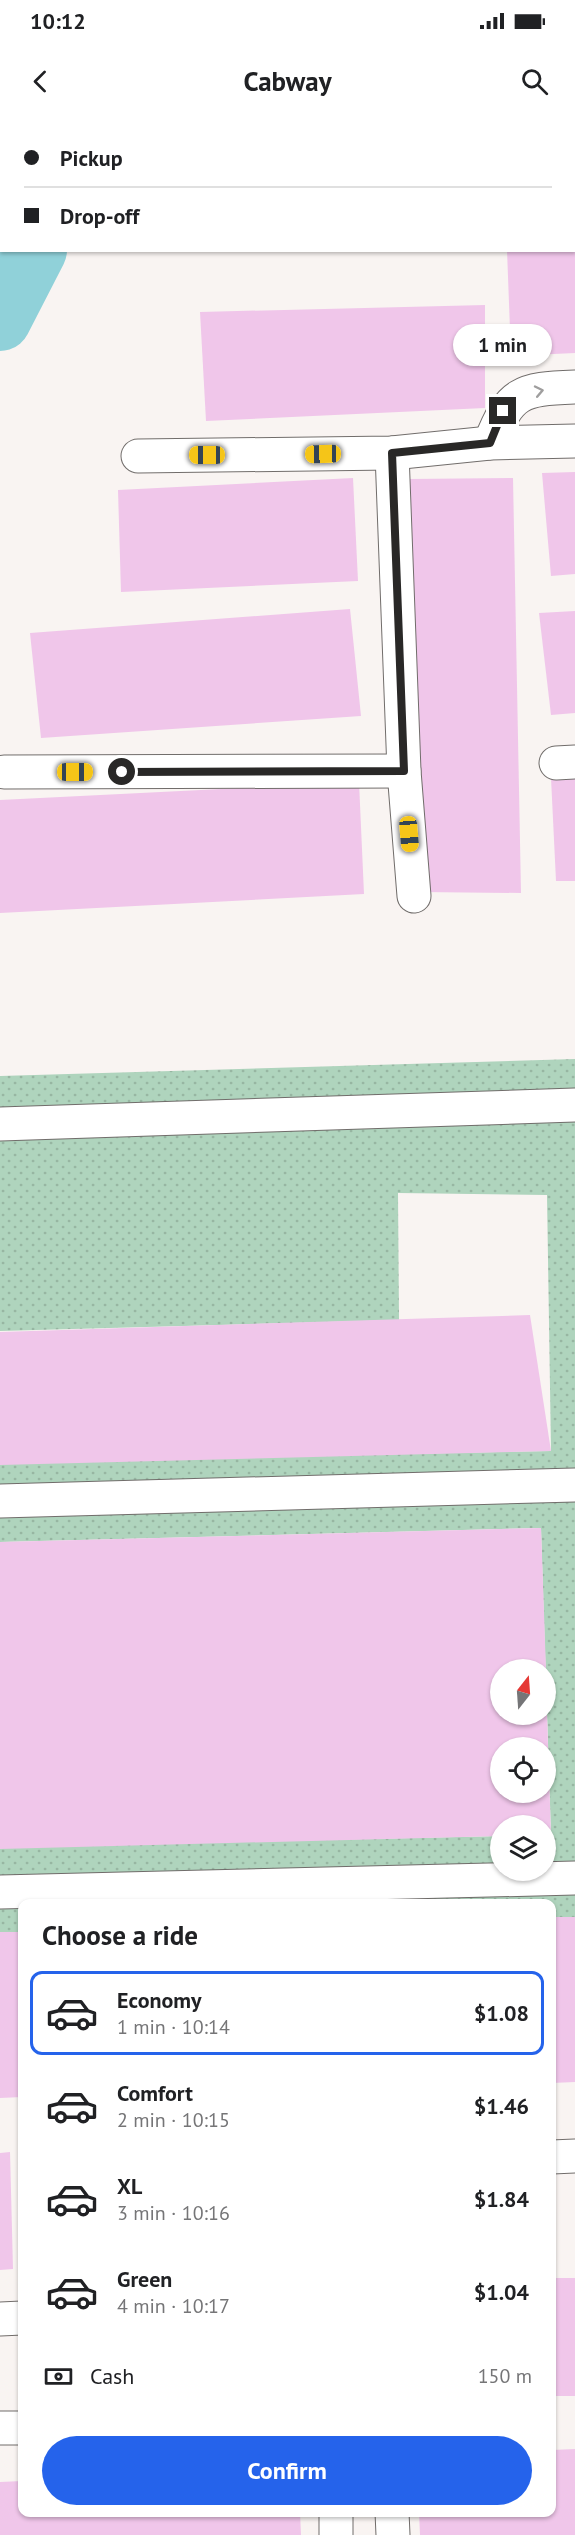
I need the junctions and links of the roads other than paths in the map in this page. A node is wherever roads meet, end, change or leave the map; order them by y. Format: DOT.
graph roads {
  1 [pos="575,387"];
  2 [pos="575,441"];
  3 [pos="490,443"];
  4 [pos="392,453"];
  5 [pos="138,456"];
  6 [pos="404,771"];
  7 [pos="4,772"];
  8 [pos="414,896"];
  9 [pos="575,1105"];
  10 [pos="0,1124"];
  11 [pos="575,1485"];
  12 [pos="0,1502"];
  13 [pos="575,1878"];
  14 [pos="0,1892"];
  15 [pos="575,2156"];
  16 [pos="556,2157"];
  17 [pos="18,2318"];
  18 [pos="0,2319"];
  19 [pos="0,2428"];
  20 [pos="18,2428"];
  21 [pos="336,2517"];
  22 [pos="392,2517"];
  23 [pos="336,2535"];
  24 [pos="393,2535"];
  3 -- 1 [label="street, one-way"];
  2 -- 3 [label="street"];
  3 -- 4 [label="street"];
  4 -- 5 [label="street"];
  4 -- 6 [label="street"];
  6 -- 7 [label="street"];
  6 -- 8 [label="street"];
  9 -- 10 [label="street"];
  11 -- 12 [label="street"];
  13 -- 14 [label="street"];
  15 -- 16 [label="street"];
  17 -- 18 [label="street"];
  19 -- 20 [label="street"];
  21 -- 23 [label="street"];
  22 -- 24 [label="street"];
}
